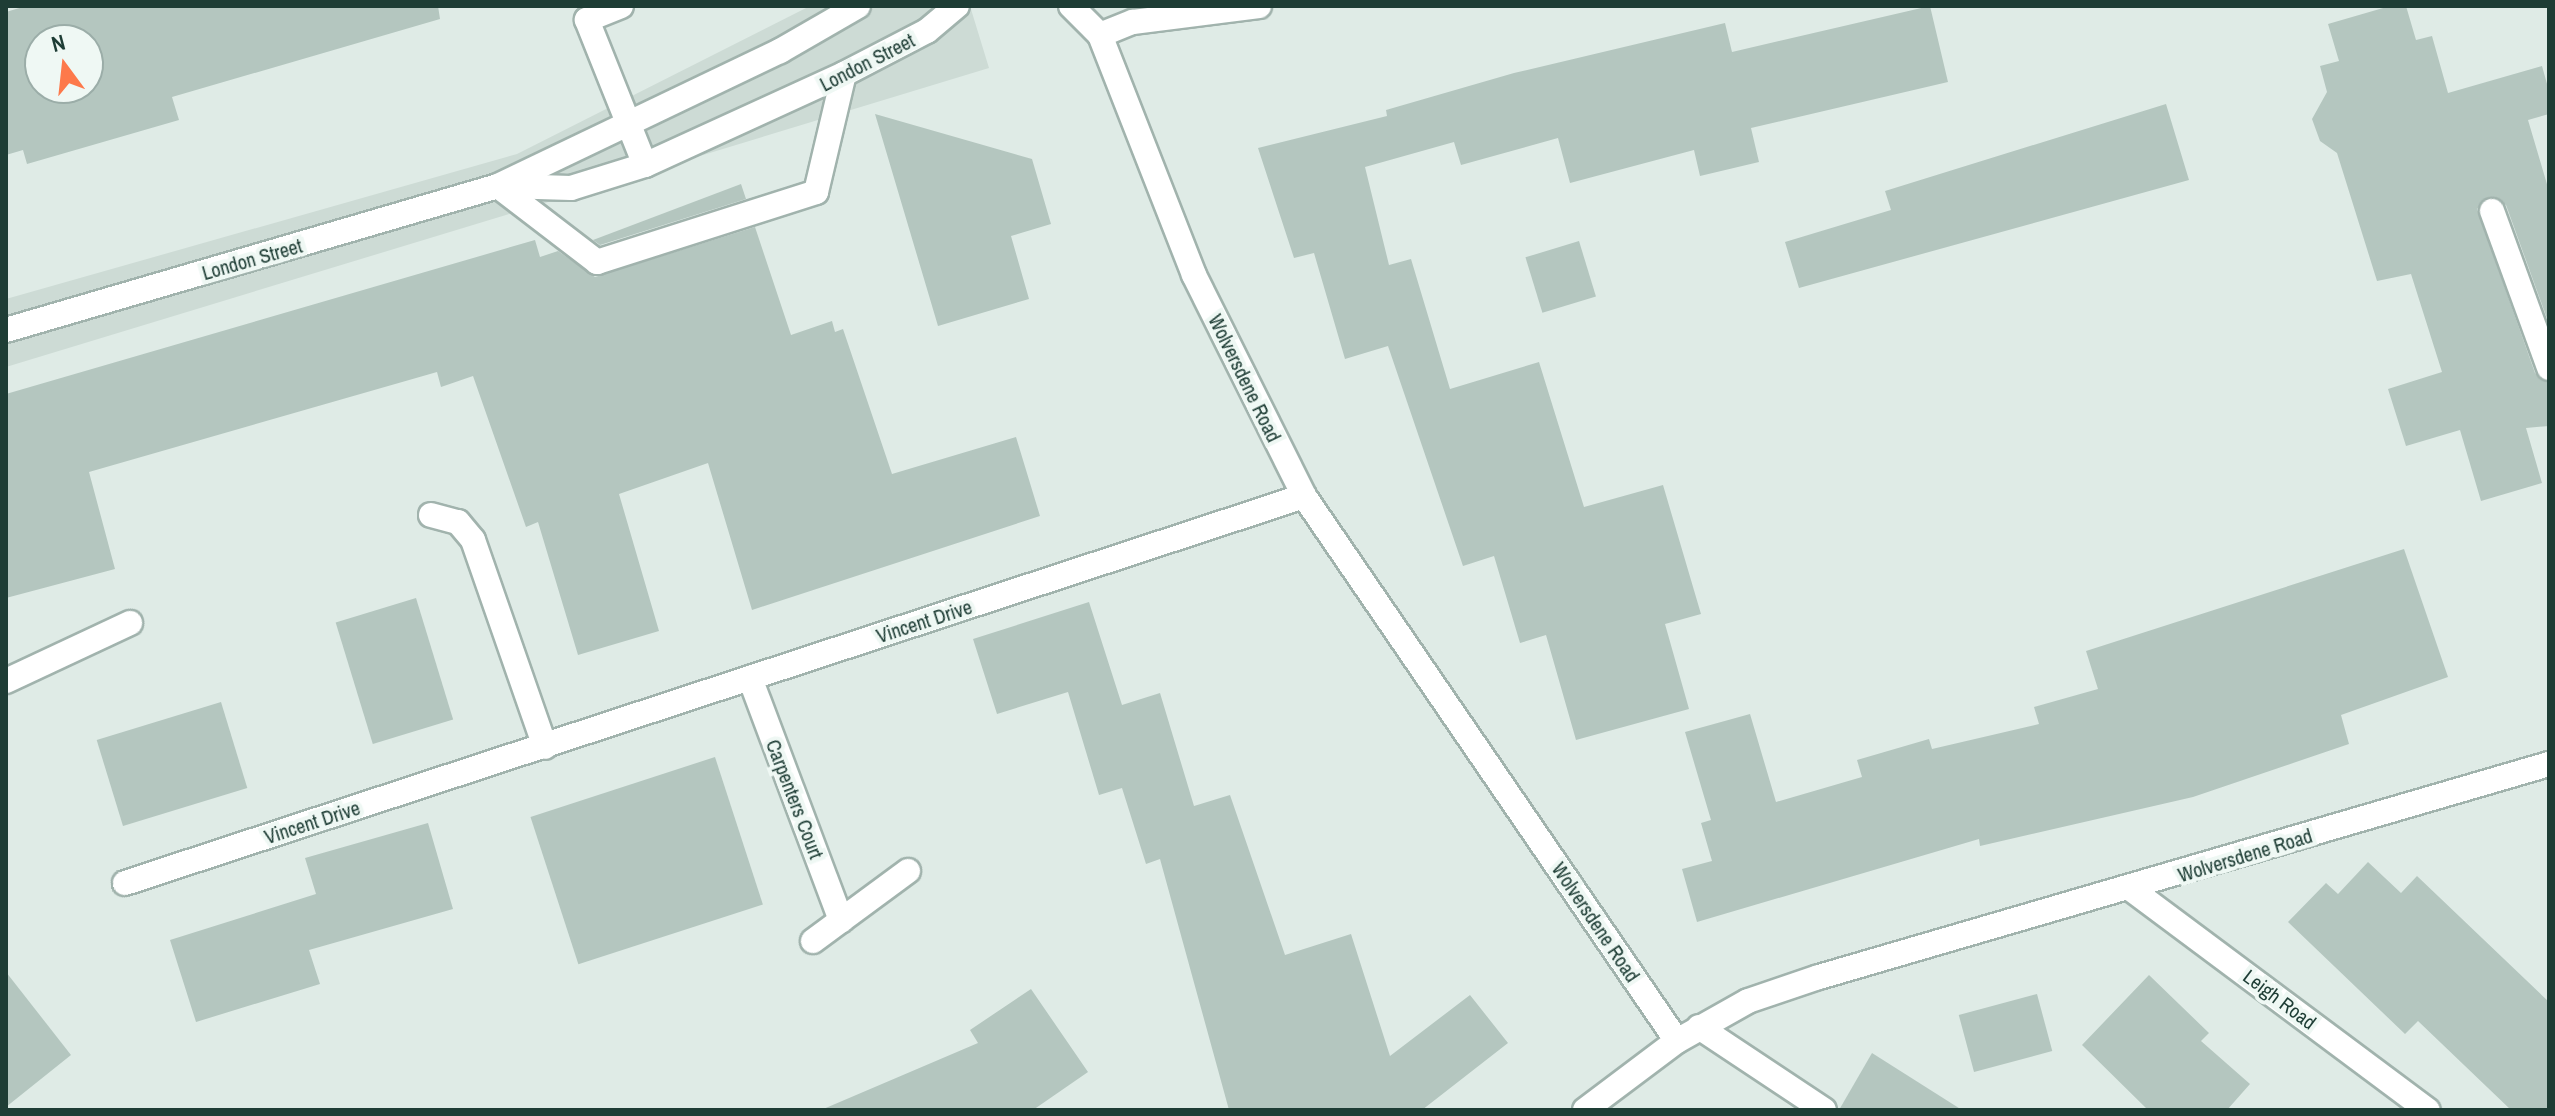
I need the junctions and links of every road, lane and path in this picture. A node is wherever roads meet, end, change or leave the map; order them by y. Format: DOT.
graph roads {
  1 [pos="621,6"];
  2 [pos="858,6"];
  3 [pos="957,6"];
  4 [pos="1071,6"];
  5 [pos="1259,6"];
  6 [pos="1100,35"];
  7 [pos="844,74"];
  8 [pos="628,121"];
  9 [pos="645,165"];
  10 [pos="498,186"];
  11 [pos="2492,211"];
  12 [pos="6,330"];
  13 [pos="2549,368"];
  14 [pos="1304,496"];
  15 [pos="431,515"];
  16 [pos="130,623"];
  17 [pos="750,678"];
  18 [pos="6,681"];
  19 [pos="545,747"];
  20 [pos="2549,764"];
  21 [pos="908,871"];
  22 [pos="125,883"];
  23 [pos="2131,889"];
  24 [pos="841,920"];
  25 [pos="813,941"];
  26 [pos="1699,1027"];
  27 [pos="1677,1041"];
  28 [pos="1585,1110"];
  29 [pos="1824,1110"];
  30 [pos="2428,1110"];
  1 -- 8 [label="street"];
  2 -- 8 [label="street, London Street"];
  3 -- 7 [label="street, London Street"];
  4 -- 6 [label="street, Wolversdene Road"];
  5 -- 6 [label="street"];
  6 -- 14 [label="street, Wolversdene Road"];
  7 -- 9 [label="street, London Street"];
  7 -- 10 [label="street"];
  8 -- 9 [label="street"];
  8 -- 10 [label="street, London Street"];
  9 -- 10 [label="street, London Street"];
  10 -- 12 [label="street, London Street"];
  11 -- 13 [label="street"];
  14 -- 17 [label="street, Vincent Drive"];
  14 -- 27 [label="street, Wolversdene Road"];
  15 -- 19 [label="street"];
  16 -- 18 [label="street"];
  17 -- 19 [label="street, Vincent Drive"];
  17 -- 24 [label="street, Carpenters Court"];
  19 -- 22 [label="street, Vincent Drive"];
  20 -- 23 [label="street, Wolversdene Road"];
  21 -- 24 [label="street"];
  23 -- 26 [label="street, Wolversdene Road"];
  23 -- 30 [label="street, Leigh Road"];
  24 -- 25 [label="street"];
  26 -- 27 [label="street, Wolversdene Road"];
  26 -- 29 [label="street"];
  27 -- 28 [label="street"];
}
